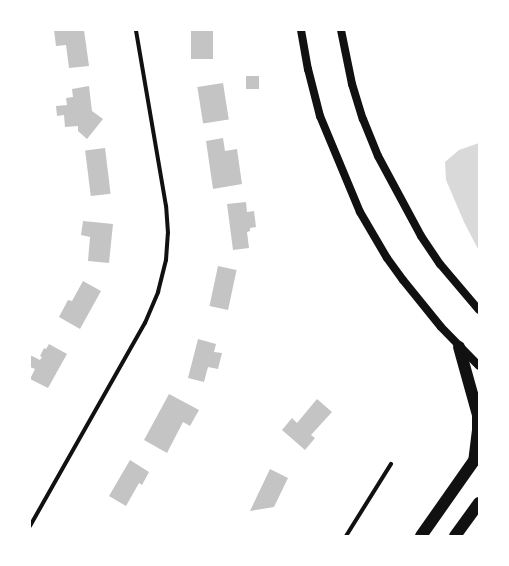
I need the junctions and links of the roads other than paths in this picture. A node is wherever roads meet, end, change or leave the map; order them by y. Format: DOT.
graph roads {
  1 [pos="136,30"];
  2 [pos="301,30"];
  3 [pos="341,30"];
  4 [pos="479,310"];
  5 [pos="459,347"];
  6 [pos="479,366"];
  7 [pos="477,458"];
  8 [pos="391,464"];
  9 [pos="479,503"];
  10 [pos="30,526"];
  11 [pos="346,536"];
  12 [pos="421,536"];
  13 [pos="455,536"];
  1 -- 10 [label="street"];
  2 -- 5 [label="main road"];
  3 -- 4 [label="main road"];
  5 -- 6 [label="main road"];
  5 -- 7 [label="highway"];
  7 -- 12 [label="highway"];
  8 -- 11 [label="street"];
  9 -- 13 [label="highway"];
}
